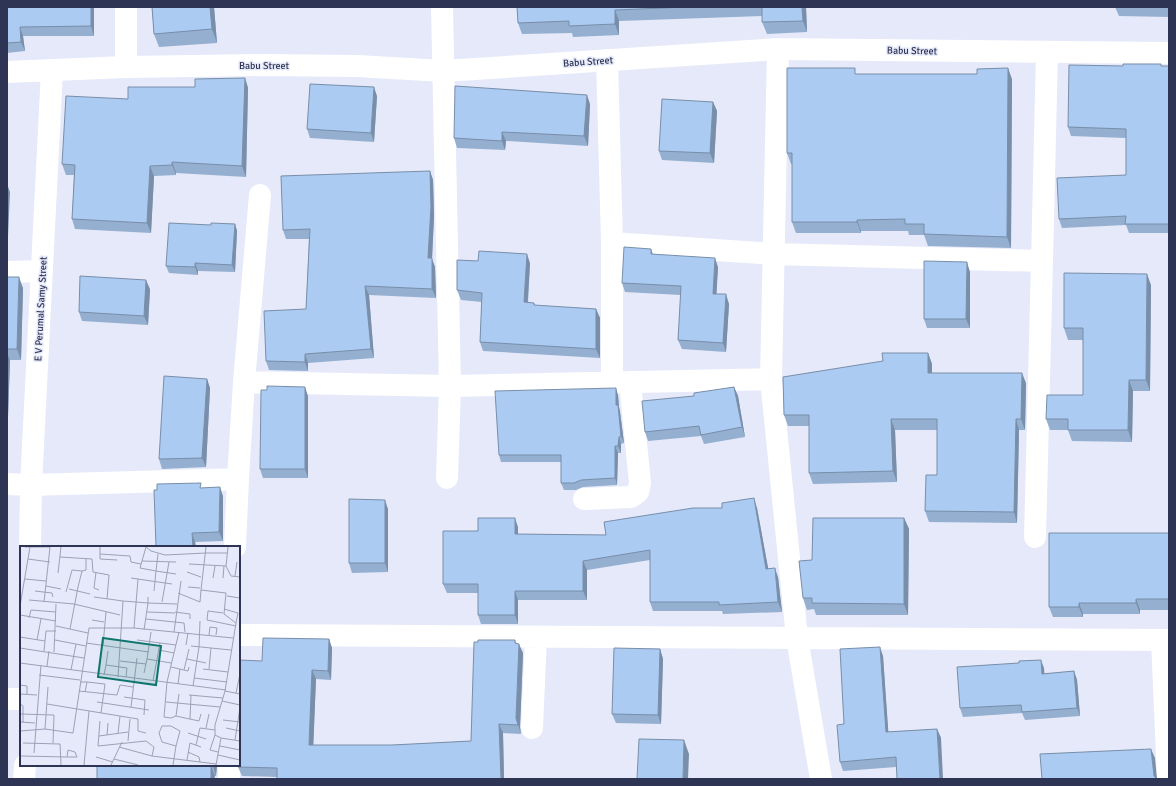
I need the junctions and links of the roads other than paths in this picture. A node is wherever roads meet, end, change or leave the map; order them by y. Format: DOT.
graph roads {
  1 [pos="126,7"];
  2 [pos="442,7"];
  3 [pos="778,49"];
  4 [pos="1047,52"];
  5 [pos="1169,53"];
  6 [pos="607,60"];
  7 [pos="126,67"];
  8 [pos="52,70"];
  9 [pos="444,71"];
  10 [pos="7,72"];
  11 [pos="260,195"];
  12 [pos="612,243"];
  13 [pos="774,254"];
  14 [pos="1042,261"];
  15 [pos="42,271"];
  16 [pos="7,272"];
  17 [pos="771,379"];
  18 [pos="244,382"];
  19 [pos="621,382"];
  20 [pos="450,386"];
  21 [pos="447,478"];
  22 [pos="238,479"];
  23 [pos="7,484"];
  24 [pos="31,485"];
  25 [pos="584,499"];
  26 [pos="1035,537"];
  27 [pos="30,546"];
  28 [pos="235,546"];
  29 [pos="240,635"];
  30 [pos="536,637"];
  31 [pos="797,638"];
  32 [pos="1165,640"];
  33 [pos="7,699"];
  34 [pos="20,699"];
  35 [pos="532,728"];
  36 [pos="25,766"];
  37 [pos="229,766"];
  38 [pos="24,779"];
  39 [pos="229,779"];
  40 [pos="821,779"];
  41 [pos="1168,779"];
  1 -- 7 [label="street"];
  2 -- 9 [label="street"];
  3 -- 4 [label="street, Babu Street"];
  3 -- 6 [label="street, Babu Street"];
  3 -- 13 [label="street"];
  4 -- 5 [label="street, Babu Street"];
  4 -- 14 [label="street"];
  6 -- 9 [label="street, Babu Street"];
  6 -- 12 [label="street"];
  7 -- 8 [label="street, Babu Street"];
  7 -- 9 [label="street, Babu Street"];
  8 -- 10 [label="street, Babu Street"];
  8 -- 15 [label="street, E V Perumal Samy Street"];
  9 -- 20 [label="street"];
  11 -- 18 [label="street"];
  12 -- 13 [label="street"];
  12 -- 19 [label="street"];
  13 -- 14 [label="street"];
  13 -- 17 [label="street"];
  14 -- 26 [label="street"];
  15 -- 16 [label="street"];
  15 -- 24 [label="street, E V Perumal Samy Street"];
  17 -- 19 [label="street"];
  17 -- 31 [label="street"];
  18 -- 20 [label="street"];
  18 -- 22 [label="street"];
  19 -- 20 [label="street"];
  19 -- 25 [label="street"];
  20 -- 21 [label="street"];
  22 -- 24 [label="street"];
  22 -- 28 [label="street"];
  23 -- 24 [label="street"];
  24 -- 27 [label="street, E V Perumal Samy Street"];
  29 -- 30 [label="street"];
  30 -- 31 [label="street"];
  30 -- 35 [label="street"];
  31 -- 32 [label="street"];
  31 -- 40 [label="street"];
  32 -- 41 [label="street"];
  33 -- 34 [label="street"];
  36 -- 38 [label="street"];
  37 -- 39 [label="street"];
}
